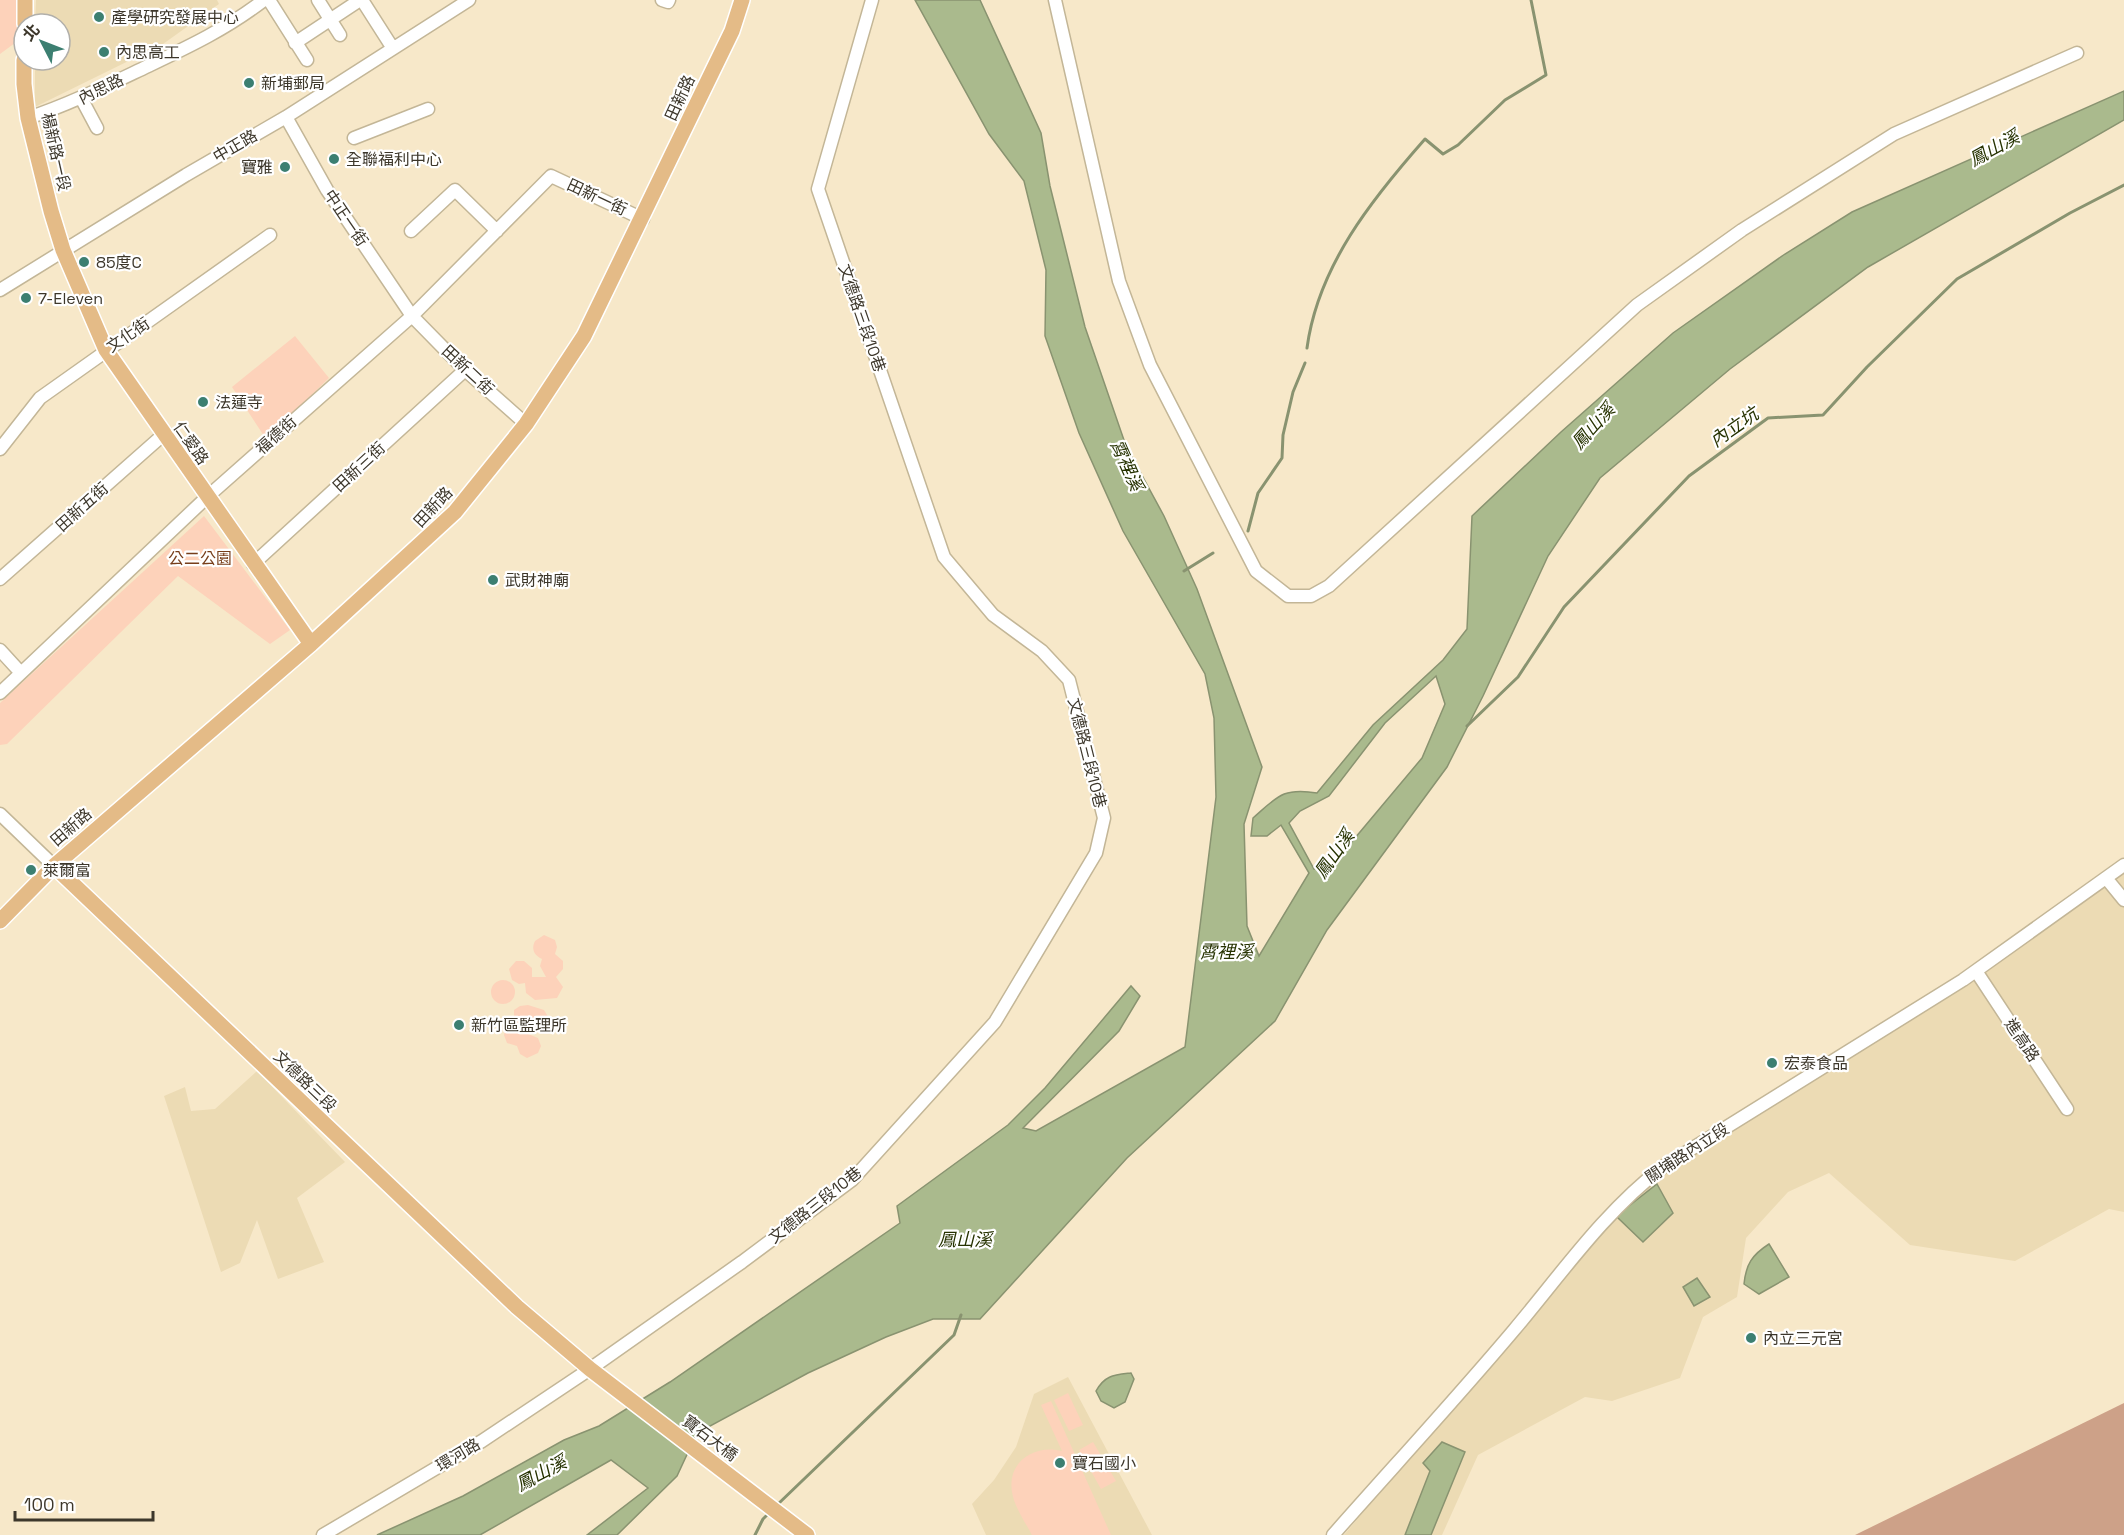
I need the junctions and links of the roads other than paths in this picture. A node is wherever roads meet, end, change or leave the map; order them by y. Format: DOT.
graph roads {
  1 [pos="267,0"];
  2 [pos="318,0"];
  3 [pos="361,0"];
  4 [pos="469,0"];
  5 [pos="662,0"];
  6 [pos="669,0"];
  7 [pos="742,0"];
  8 [pos="872,0"];
  9 [pos="1055,0"];
  10 [pos="331,19"];
  11 [pos="340,35"];
  12 [pos="294,43"];
  13 [pos="392,47"];
  14 [pos="2077,53"];
  15 [pos="307,60"];
  16 [pos="24,72"];
  17 [pos="81,99"];
  18 [pos="428,109"];
  19 [pos="286,117"];
  20 [pos="28,118"];
  21 [pos="97,128"];
  22 [pos="354,138"];
  23 [pos="551,176"];
  24 [pos="643,219"];
  25 [pos="411,231"];
  26 [pos="497,231"];
  27 [pos="270,235"];
  28 [pos="63,250"];
  29 [pos="0,290"];
  30 [pos="412,316"];
  31 [pos="106,350"];
  32 [pos="465,370"];
  33 [pos="526,423"];
  34 [pos="163,435"];
  35 [pos="0,449"];
  36 [pos="206,498"];
  37 [pos="253,564"];
  38 [pos="0,579"];
  39 [pos="311,644"];
  40 [pos="0,650"];
  41 [pos="21,673"];
  42 [pos="0,693"];
  43 [pos="0,813"];
  44 [pos="2124,865"];
  45 [pos="54,866"];
  46 [pos="2106,878"];
  47 [pos="2124,900"];
  48 [pos="0,921"];
  49 [pos="1976,971"];
  50 [pos="2067,1108"];
  51 [pos="590,1369"];
  52 [pos="323,1535"];
  53 [pos="807,1535"];
  54 [pos="1332,1535"];
  1 -- 12 [label="street"];
  1 -- 17 [label="street, 內思路"];
  2 -- 10 [label="street"];
  3 -- 10 [label="street"];
  3 -- 13 [label="street"];
  4 -- 13 [label="street, 中正路"];
  5 -- 6 [label="street"];
  7 -- 24 [label="main road, 田新路"];
  8 -- 51 [label="street, 文德路三段10巷"];
  9 -- 14 [label="street"];
  10 -- 11 [label="street"];
  10 -- 12 [label="street"];
  12 -- 15 [label="street"];
  13 -- 19 [label="street, 中正路"];
  16 -- 20 [label="main road, 楊新路一段"];
  17 -- 20 [label="street, 內思路"];
  17 -- 21 [label="street"];
  18 -- 22 [label="street"];
  19 -- 28 [label="street, 中正路"];
  19 -- 30 [label="street, 中正一街"];
  20 -- 28 [label="main road, 楊新路一段"];
  23 -- 24 [label="street, 田新一街"];
  23 -- 26 [label="street, 福德街"];
  24 -- 33 [label="main road, 田新路"];
  25 -- 26 [label="street"];
  26 -- 30 [label="street, 福德街"];
  27 -- 31 [label="street, 文化街"];
  28 -- 29 [label="street, 中正路"];
  28 -- 31 [label="main road, 仁愛路"];
  30 -- 32 [label="street, 田新二街"];
  30 -- 36 [label="street, 福德街"];
  31 -- 34 [label="main road, 仁愛路"];
  31 -- 35 [label="street, 文化街"];
  32 -- 33 [label="street, 田新二街"];
  32 -- 37 [label="street, 田新三街"];
  33 -- 39 [label="main road, 田新路"];
  34 -- 36 [label="main road, 仁愛路"];
  34 -- 38 [label="street, 田新五街"];
  36 -- 37 [label="main road, 仁愛路"];
  36 -- 41 [label="street, 福德街"];
  37 -- 39 [label="main road, 仁愛路"];
  39 -- 45 [label="main road, 田新路"];
  40 -- 41 [label="street"];
  41 -- 42 [label="street, 福德街"];
  43 -- 45 [label="street, 文德路三段"];
  44 -- 46 [label="street, 關埔路內立段"];
  45 -- 48 [label="main road, 田新路"];
  45 -- 51 [label="main road, 文德路三段"];
  46 -- 47 [label="street"];
  46 -- 49 [label="street, 關埔路內立段"];
  49 -- 50 [label="street, 進高路"];
  49 -- 54 [label="street, 關埔路內立段"];
  51 -- 52 [label="street, 環河路"];
  51 -- 53 [label="main road, 寶石大橋"];
}
